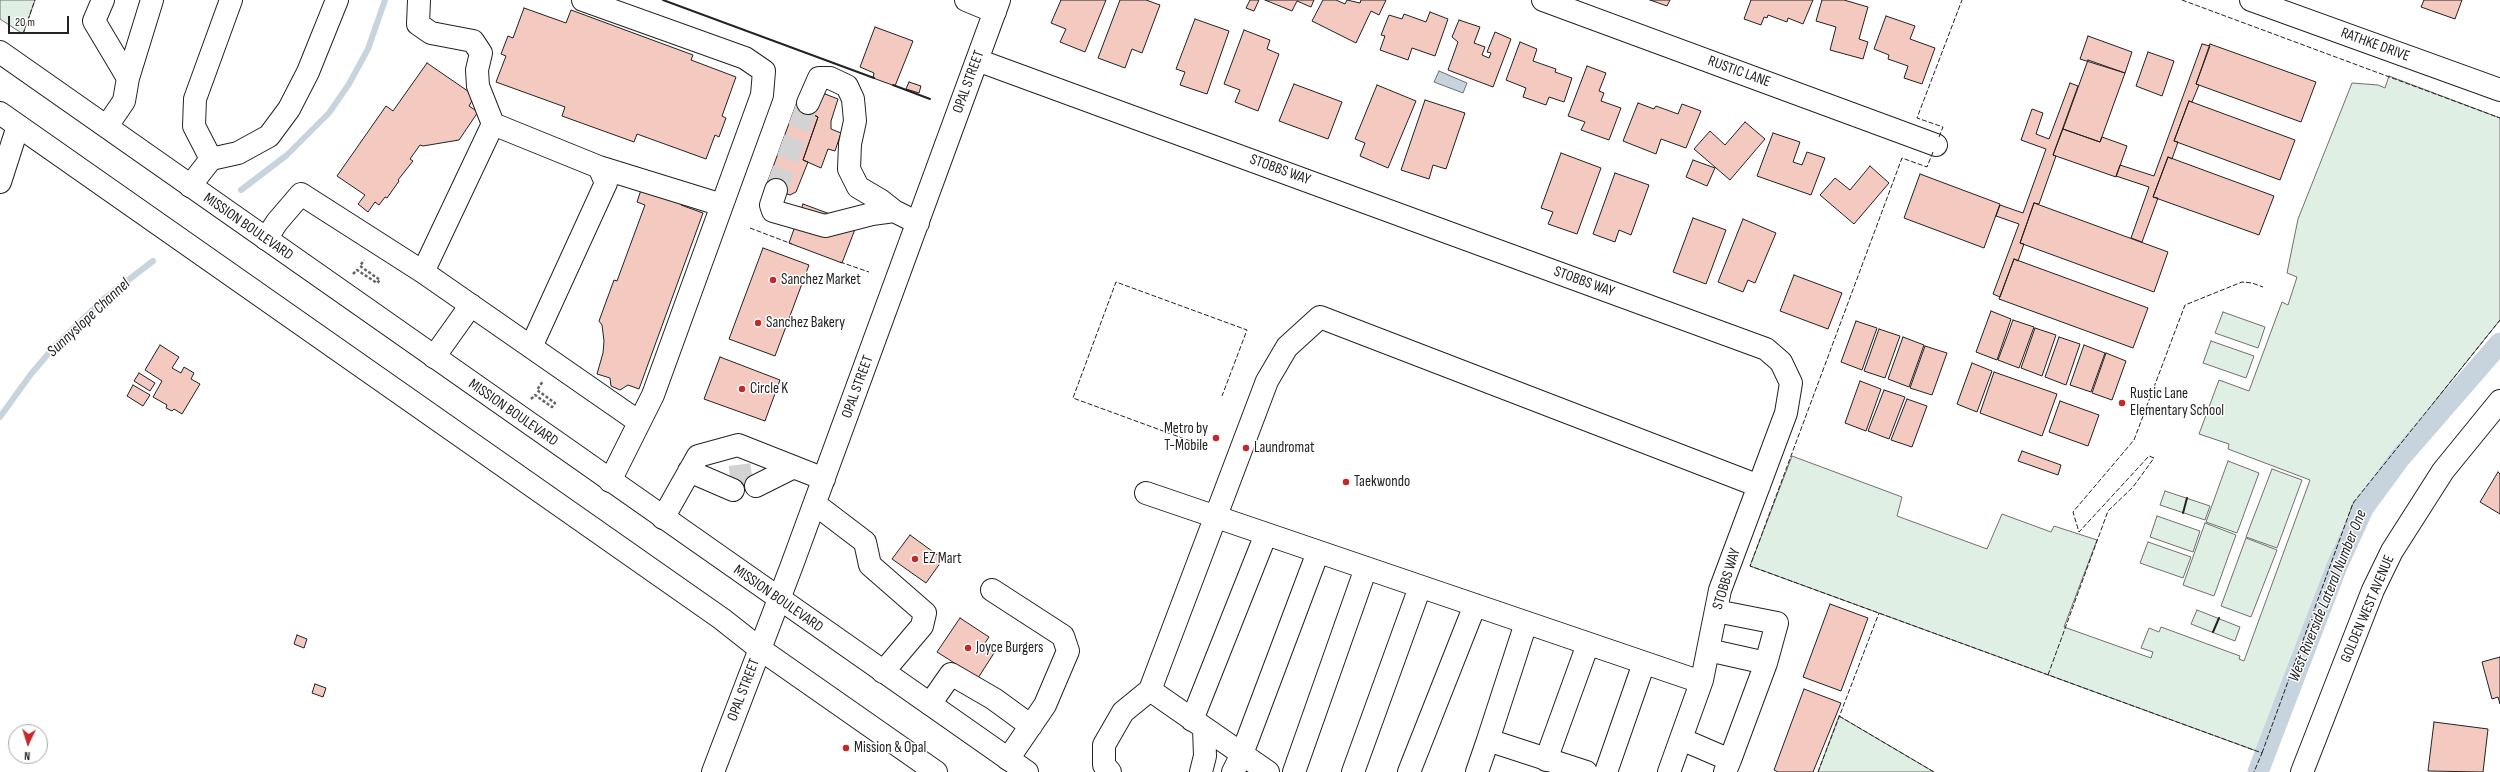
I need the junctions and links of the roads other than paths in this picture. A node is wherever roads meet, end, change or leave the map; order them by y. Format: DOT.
graph roads {
  1 [pos="103,0"];
  2 [pos="152,0"];
  3 [pos="231,0"];
  4 [pos="337,0"];
  5 [pos="419,0"];
  6 [pos="583,0"];
  7 [pos="966,0"];
  8 [pos="1543,0"];
  9 [pos="2251,0"];
  10 [pos="997,6"];
  11 [pos="0,52"];
  12 [pos="977,60"];
  13 [pos="128,78"];
  14 [pos="2500,90"];
  15 [pos="808,103"];
  16 [pos="0,114"];
  17 [pos="493,124"];
  18 [pos="18,126"];
  19 [pos="107,126"];
  20 [pos="1936,145"];
  21 [pos="211,159"];
  22 [pos="599,167"];
  23 [pos="0,182"];
  24 [pos="190,186"];
  25 [pos="776,190"];
  26 [pos="722,205"];
  27 [pos="894,212"];
  28 [pos="918,223"];
  29 [pos="266,239"];
  30 [pos="424,272"];
  31 [pos="471,305"];
  32 [pos="531,347"];
  33 [pos="434,357"];
  34 [pos="2500,401"];
  35 [pos="639,422"];
  36 [pos="794,467"];
  37 [pos="689,471"];
  38 [pos="824,479"];
  39 [pos="754,480"];
  40 [pos="610,481"];
  41 [pos="732,484"];
  42 [pos="1759,486"];
  43 [pos="1146,493"];
  44 [pos="815,504"];
  45 [pos="663,518"];
  46 [pos="1217,518"];
  47 [pos="1266,534"];
  48 [pos="1318,552"];
  49 [pos="1366,568"];
  50 [pos="1420,587"];
  51 [pos="992,590"];
  52 [pos="779,599"];
  53 [pos="1474,605"];
  54 [pos="1716,611"];
  55 [pos="1526,623"];
  56 [pos="1588,644"];
  57 [pos="760,649"];
  58 [pos="1708,650"];
  59 [pos="1644,663"];
  60 [pos="1766,663"];
  61 [pos="883,672"];
  62 [pos="1701,682"];
  63 [pos="1150,690"];
  64 [pos="930,704"];
  65 [pos="1198,724"];
  66 [pos="1031,726"];
  67 [pos="1681,739"];
  68 [pos="1488,740"];
  69 [pos="1008,759"];
  70 [pos="1546,760"];
  71 [pos="1237,763"];
  72 [pos="1728,766"];
  73 [pos="713,772"];
  74 [pos="936,772"];
  75 [pos="1027,772"];
  76 [pos="1110,772"];
  77 [pos="1201,772"];
  78 [pos="1268,772"];
  79 [pos="1294,772"];
  80 [pos="1353,772"];
  81 [pos="1409,772"];
  82 [pos="1477,772"];
  83 [pos="1586,772"];
  84 [pos="1606,772"];
  85 [pos="1669,772"];
  86 [pos="2302,772"];
  1 -- 13 [label="street"];
  2 -- 13 [label="street"];
  3 -- 21 [label="street"];
  4 -- 21 [label="street"];
  5 -- 17 [label="street"];
  6 -- 26 [label="street"];
  7 -- 10 [label="street"];
  8 -- 20 [label="street, RUSTIC LANE"];
  9 -- 14 [label="street, RATHKE DRIVE"];
  10 -- 12 [label="street, OPAL STREET"];
  11 -- 19 [label="street, MISSION BOULEVARD"];
  12 -- 28 [label="street, OPAL STREET"];
  12 -- 42 [label="street, STOBBS WAY"];
  13 -- 19 [label="street"];
  15 -- 27 [label="street"];
  16 -- 18 [label="street"];
  17 -- 22 [label="street"];
  17 -- 30 [label="street"];
  18 -- 23 [label="street"];
  18 -- 57 [label="street"];
  19 -- 24 [label="street, MISSION BOULEVARD"];
  21 -- 24 [label="street"];
  22 -- 26 [label="street"];
  22 -- 32 [label="street"];
  24 -- 29 [label="street, MISSION BOULEVARD"];
  25 -- 27 [label="street"];
  26 -- 35 [label="street"];
  27 -- 28 [label="street"];
  28 -- 38 [label="street, OPAL STREET"];
  29 -- 30 [label="street"];
  29 -- 33 [label="street, MISSION BOULEVARD"];
  30 -- 31 [label="street"];
  31 -- 32 [label="street"];
  31 -- 33 [label="street"];
  32 -- 35 [label="street"];
  33 -- 40 [label="street, MISSION BOULEVARD"];
  34 -- 86 [label="street, GOLDEN WEST AVENUE"];
  35 -- 40 [label="street"];
  36 -- 37 [label="street"];
  36 -- 38 [label="street"];
  36 -- 39 [label="street"];
  37 -- 41 [label="street"];
  37 -- 45 [label="street"];
  38 -- 44 [label="street, OPAL STREET"];
  40 -- 45 [label="street, MISSION BOULEVARD"];
  42 -- 46 [label="street"];
  42 -- 54 [label="street, STOBBS WAY"];
  43 -- 46 [label="street"];
  44 -- 52 [label="street, OPAL STREET"];
  44 -- 61 [label="street"];
  45 -- 52 [label="street, MISSION BOULEVARD"];
  46 -- 47 [label="street"];
  46 -- 63 [label="street"];
  47 -- 48 [label="street"];
  47 -- 65 [label="street"];
  48 -- 49 [label="street"];
  48 -- 71 [label="street"];
  49 -- 50 [label="street"];
  49 -- 79 [label="street"];
  50 -- 53 [label="street"];
  50 -- 80 [label="street"];
  51 -- 66 [label="street"];
  52 -- 57 [label="street, OPAL STREET"];
  52 -- 61 [label="street, MISSION BOULEVARD"];
  53 -- 55 [label="street"];
  53 -- 81 [label="street"];
  54 -- 58 [label="street, STOBBS WAY"];
  54 -- 60 [label="street"];
  55 -- 56 [label="street"];
  55 -- 68 [label="street"];
  56 -- 59 [label="street"];
  56 -- 70 [label="street"];
  57 -- 73 [label="street, OPAL STREET"];
  57 -- 74 [label="street"];
  58 -- 60 [label="street"];
  58 -- 62 [label="street, STOBBS WAY"];
  59 -- 62 [label="street"];
  59 -- 84 [label="street"];
  60 -- 72 [label="street"];
  61 -- 64 [label="street, MISSION BOULEVARD"];
  62 -- 67 [label="street, STOBBS WAY"];
  63 -- 65 [label="street"];
  63 -- 76 [label="street"];
  64 -- 66 [label="street"];
  64 -- 69 [label="street, MISSION BOULEVARD"];
  65 -- 71 [label="street"];
  65 -- 77 [label="street"];
  66 -- 69 [label="street"];
  67 -- 72 [label="street"];
  67 -- 85 [label="street, STOBBS WAY"];
  68 -- 70 [label="street"];
  68 -- 82 [label="street"];
  69 -- 75 [label="street, MISSION BOULEVARD"];
  70 -- 83 [label="street"];
  71 -- 78 [label="street"];
}
